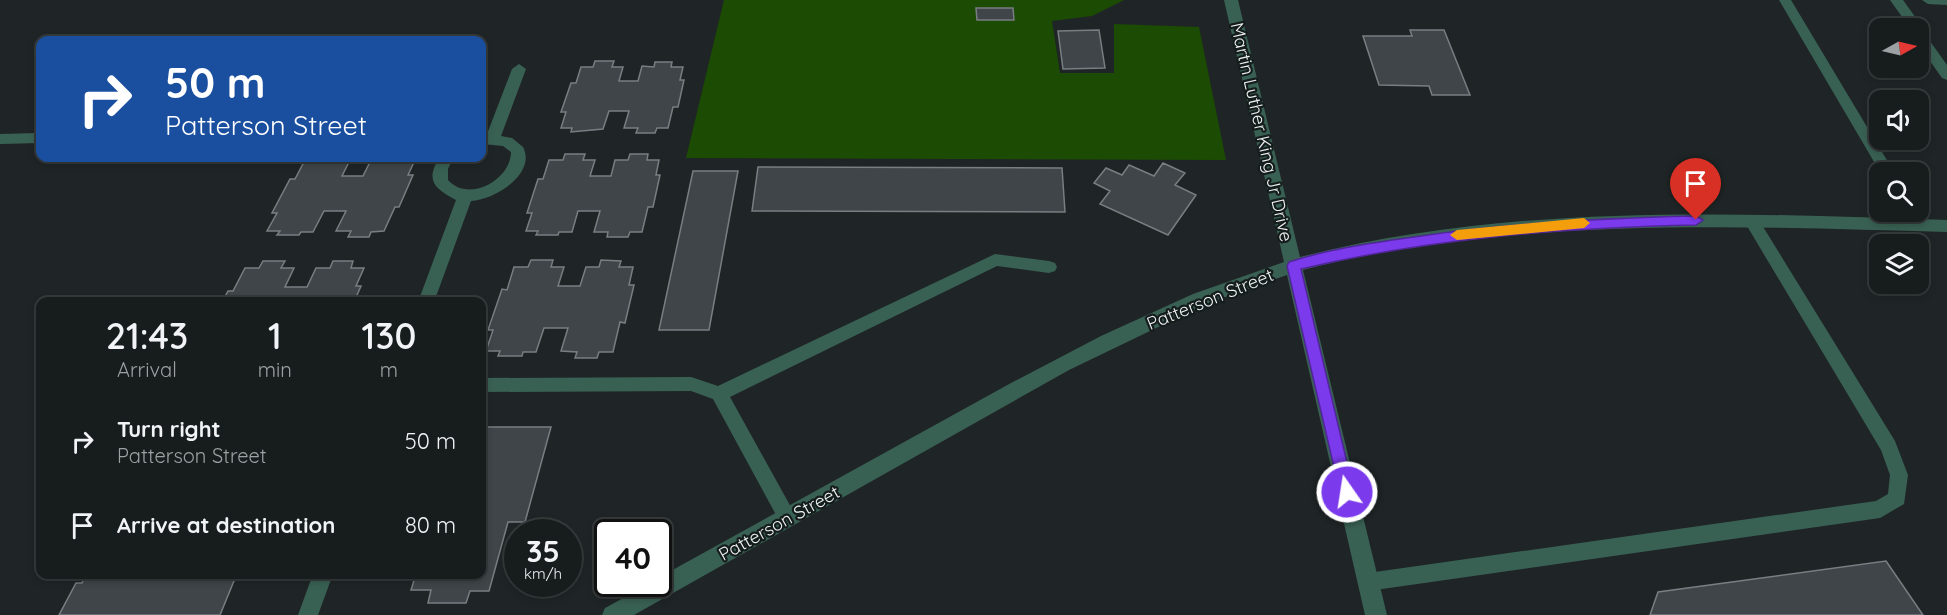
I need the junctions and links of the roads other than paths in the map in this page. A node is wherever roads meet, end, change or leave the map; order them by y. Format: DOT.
graph roads {
  1 [pos="1231,0"];
  2 [pos="1785,0"];
  3 [pos="1896,0"];
  4 [pos="1928,0"];
  5 [pos="1947,1"];
  6 [pos="1909,18"];
  7 [pos="1929,49"];
  8 [pos="519,69"];
  9 [pos="1947,75"];
  10 [pos="36,138"];
  11 [pos="0,139"];
  12 [pos="487,139"];
  13 [pos="444,162"];
  14 [pos="1881,162"];
  15 [pos="466,194"];
  16 [pos="1869,219"];
  17 [pos="1752,221"];
  18 [pos="1929,222"];
  19 [pos="1947,226"];
  20 [pos="1294,266"];
  21 [pos="1049,267"];
  22 [pos="428,297"];
  23 [pos="486,385"];
  24 [pos="719,394"];
  25 [pos="788,518"];
  26 [pos="321,579"];
  27 [pos="1368,582"];
  28 [pos="308,615"];
  29 [pos="613,615"];
  30 [pos="1376,615"];
  1 -- 20 [label="street, Martin Luther King Jr Drive"];
  2 -- 14 [label="lane"];
  3 -- 6 [label="lane"];
  4 -- 5 [label="lane"];
  7 -- 9 [label="lane"];
  8 -- 12 [label="lane"];
  10 -- 11 [label="lane"];
  12 -- 15 [label="lane"];
  13 -- 15 [label="lane"];
  15 -- 22 [label="lane"];
  16 -- 17 [label="street, Patterson Street"];
  17 -- 20 [label="street, Patterson Street"];
  17 -- 27 [label="lane"];
  18 -- 19 [label="street, Patterson Street"];
  20 -- 25 [label="street, Patterson Street"];
  20 -- 27 [label="street, Martin Luther King Jr Drive"];
  21 -- 24 [label="lane"];
  23 -- 24 [label="lane"];
  24 -- 25 [label="lane"];
  25 -- 29 [label="street, Patterson Street"];
  26 -- 28 [label="lane"];
  27 -- 30 [label="street, Martin Luther King Jr Drive"];
}
